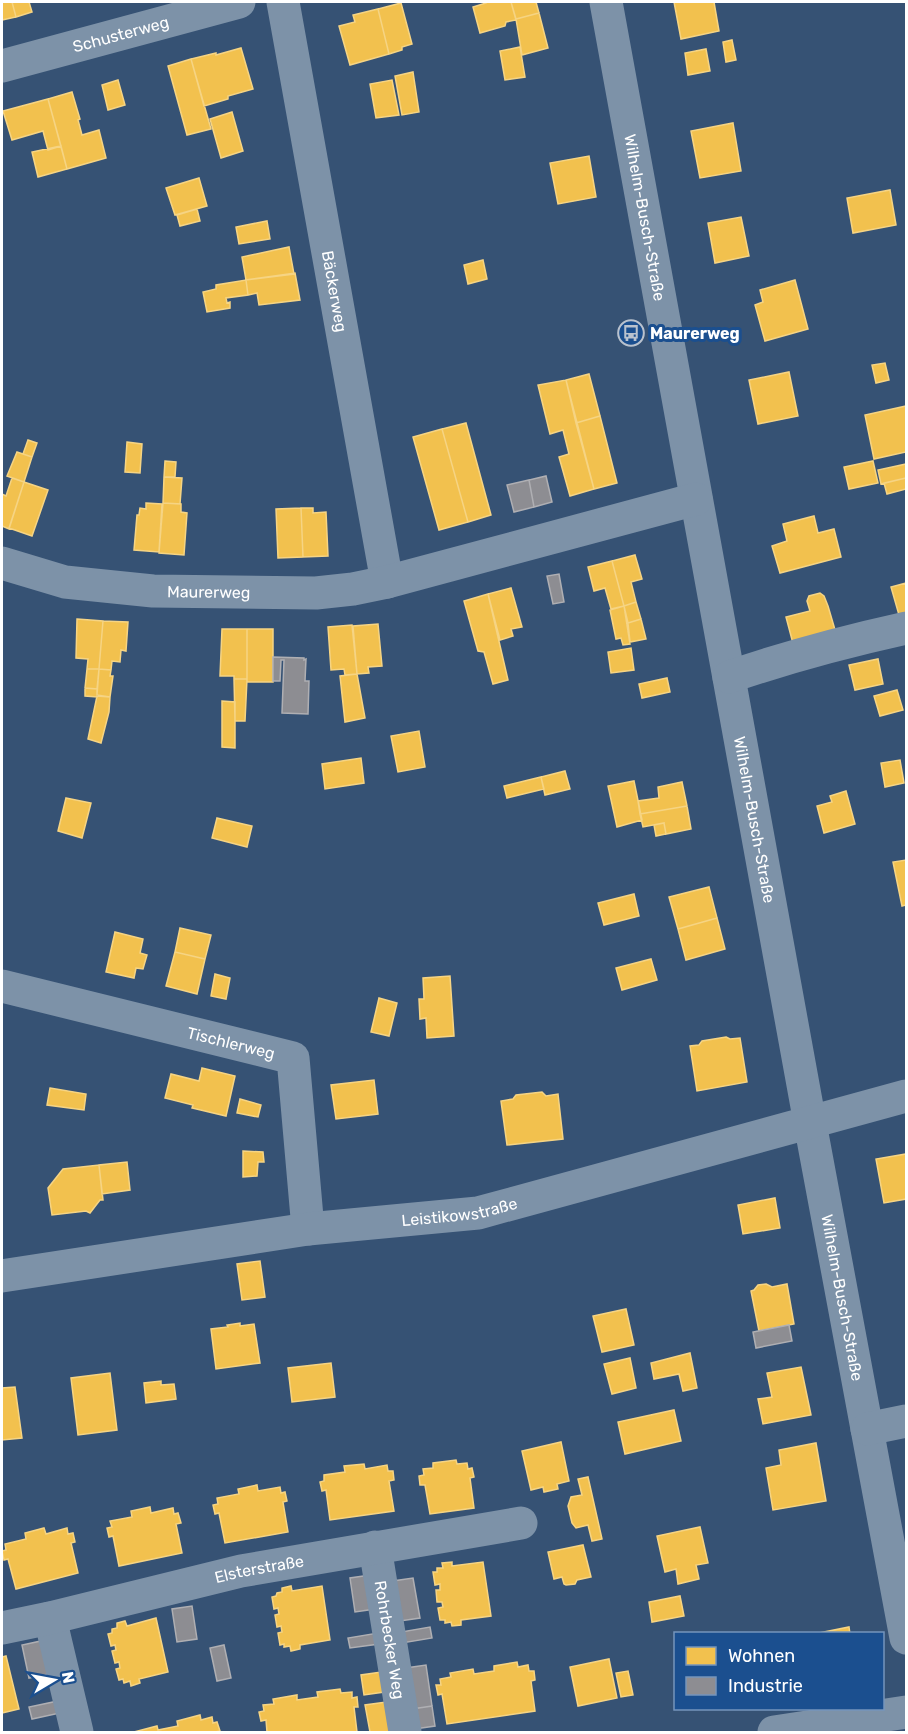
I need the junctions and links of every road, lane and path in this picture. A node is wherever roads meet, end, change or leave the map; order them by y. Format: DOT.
graph roads {
  1 [pos="239,2"];
  2 [pos="283,2"];
  3 [pos="606,2"];
  4 [pos="2,66"];
  5 [pos="696,499"];
  6 [pos="2,563"];
  7 [pos="387,582"];
  8 [pos="906,628"];
  9 [pos="729,677"];
  10 [pos="2,986"];
  11 [pos="906,1096"];
  12 [pos="810,1123"];
  13 [pos="308,1229"];
  14 [pos="2,1276"];
  15 [pos="906,1421"];
  16 [pos="867,1429"];
  17 [pos="521,1523"];
  18 [pos="375,1547"];
  19 [pos="50,1618"];
  20 [pos="2,1628"];
  21 [pos="906,1638"];
  22 [pos="906,1712"];
  23 [pos="77,1732"];
  24 [pos="405,1732"];
  25 [pos="774,1732"];
  1 -- 4 [label="street, Schusterweg"];
  2 -- 7 [label="street, Bäckerweg"];
  3 -- 5 [label="street, Wilhelm-Busch-Straße"];
  5 -- 7 [label="street, Maurerweg"];
  5 -- 9 [label="street, Wilhelm-Busch-Straße"];
  6 -- 7 [label="street, Maurerweg"];
  8 -- 9 [label="street"];
  9 -- 12 [label="street, Wilhelm-Busch-Straße"];
  10 -- 13 [label="street, Tischlerweg"];
  11 -- 12 [label="street, Leistikowstraße"];
  12 -- 13 [label="street, Leistikowstraße"];
  12 -- 16 [label="street, Wilhelm-Busch-Straße"];
  13 -- 14 [label="street, Leistikowstraße"];
  15 -- 16 [label="street"];
  16 -- 21 [label="street, Wilhelm-Busch-Straße"];
  17 -- 18 [label="street, Elsterstraße"];
  18 -- 19 [label="street, Elsterstraße"];
  18 -- 24 [label="street, Rohrbecker Weg"];
  19 -- 20 [label="street, Elsterstraße"];
  19 -- 23 [label="street"];
  22 -- 25 [label="street"];
}
